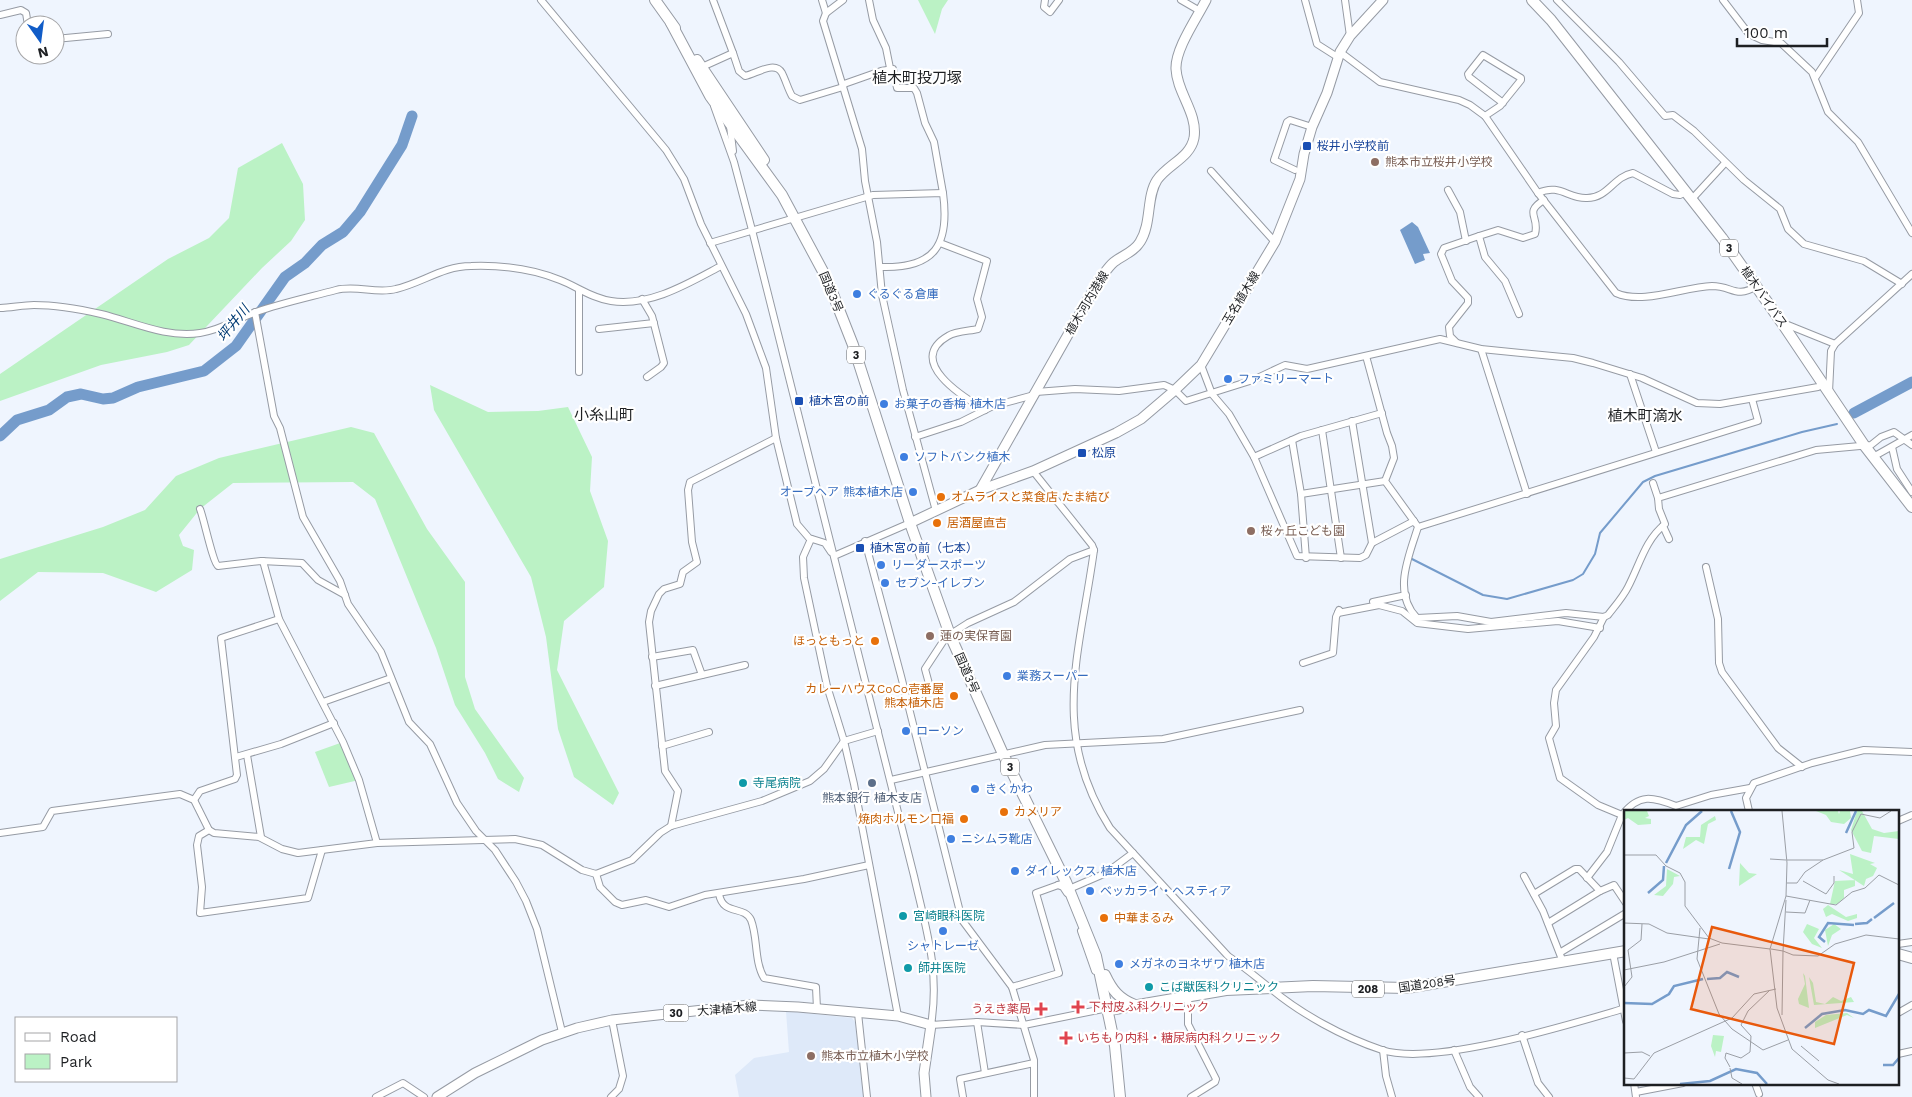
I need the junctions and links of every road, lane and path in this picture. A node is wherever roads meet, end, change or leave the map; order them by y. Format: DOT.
graph roads {
  1 [pos="541,0"];
  2 [pos="656,0"];
  3 [pos="713,0"];
  4 [pos="822,0"];
  5 [pos="843,0"];
  6 [pos="869,0"];
  7 [pos="1045,0"];
  8 [pos="1059,0"];
  9 [pos="1181,0"];
  10 [pos="1206,0"];
  11 [pos="1305,0"];
  12 [pos="1345,0"];
  13 [pos="1383,0"];
  14 [pos="1532,0"];
  15 [pos="1557,0"];
  16 [pos="1723,0"];
  17 [pos="1857,0"];
  18 [pos="1200,11"];
  19 [pos="826,13"];
  20 [pos="0,15"];
  21 [pos="26,15"];
  22 [pos="671,23"];
  23 [pos="108,34"];
  24 [pos="1350,36"];
  25 [pos="65,38"];
  26 [pos="733,53"];
  27 [pos="1340,55"];
  28 [pos="702,67"];
  29 [pos="890,68"];
  30 [pos="1815,78"];
  31 [pos="843,87"];
  32 [pos="710,96"];
  33 [pos="724,100"];
  34 [pos="1503,103"];
  35 [pos="1485,116"];
  36 [pos="729,122"];
  37 [pos="1312,127"];
  38 [pos="734,162"];
  39 [pos="1725,163"];
  40 [pos="1295,170"];
  41 [pos="1211,171"];
  42 [pos="1448,190"];
  43 [pos="943,193"];
  44 [pos="1538,193"];
  45 [pos="782,194"];
  46 [pos="1689,195"];
  47 [pos="868,196"];
  48 [pos="1544,200"];
  49 [pos="794,216"];
  50 [pos="752,230"];
  51 [pos="1912,234"];
  52 [pos="1479,236"];
  53 [pos="1466,241"];
  54 [pos="1274,242"];
  55 [pos="710,243"];
  56 [pos="940,243"];
  57 [pos="721,266"];
  58 [pos="880,267"];
  59 [pos="1912,274"];
  60 [pos="1902,284"];
  61 [pos="1757,286"];
  62 [pos="579,290"];
  63 [pos="642,299"];
  64 [pos="0,308"];
  65 [pos="256,312"];
  66 [pos="1519,314"];
  67 [pos="654,323"];
  68 [pos="1782,323"];
  69 [pos="600,329"];
  70 [pos="1834,344"];
  71 [pos="1459,345"];
  72 [pos="1481,349"];
  73 [pos="1366,356"];
  74 [pos="1201,365"];
  75 [pos="579,372"];
  76 [pos="1630,374"];
  77 [pos="647,377"];
  78 [pos="1823,384"];
  79 [pos="1175,390"];
  80 [pos="1035,393"];
  81 [pos="1829,393"];
  82 [pos="1212,394"];
  83 [pos="1752,399"];
  84 [pos="985,410"];
  85 [pos="1382,414"];
  86 [pos="1352,421"];
  87 [pos="1322,430"];
  88 [pos="1912,435"];
  89 [pos="915,437"];
  90 [pos="776,438"];
  91 [pos="1292,440"];
  92 [pos="1905,440"];
  93 [pos="1864,445"];
  94 [pos="1912,445"];
  95 [pos="1892,447"];
  96 [pos="1656,452"];
  97 [pos="1254,457"];
  98 [pos="1873,457"];
  99 [pos="1033,471"];
  100 [pos="1385,481"];
  101 [pos="1653,483"];
  102 [pos="1364,484"];
  103 [pos="1332,489"];
  104 [pos="980,490"];
  105 [pos="1912,492"];
  106 [pos="1301,494"];
  107 [pos="1527,494"];
  108 [pos="1658,498"];
  109 [pos="1912,507"];
  110 [pos="200,509"];
  111 [pos="936,511"];
  112 [pos="910,523"];
  113 [pos="1416,524"];
  114 [pos="1663,526"];
  115 [pos="811,539"];
  116 [pos="1669,539"];
  117 [pos="865,541"];
  118 [pos="1372,543"];
  119 [pos="1094,550"];
  120 [pos="834,556"];
  121 [pos="1306,558"];
  122 [pos="1341,558"];
  123 [pos="263,561"];
  124 [pos="1706,567"];
  125 [pos="1406,595"];
  126 [pos="345,596"];
  127 [pos="1338,613"];
  128 [pos="1604,617"];
  129 [pos="279,620"];
  130 [pos="1600,628"];
  131 [pos="950,635"];
  132 [pos="652,657"];
  133 [pos="1303,663"];
  134 [pos="745,665"];
  135 [pos="702,675"];
  136 [pos="391,678"];
  137 [pos="655,686"];
  138 [pos="907,699"];
  139 [pos="323,702"];
  140 [pos="1300,710"];
  141 [pos="334,723"];
  142 [pos="878,731"];
  143 [pos="709,732"];
  144 [pos="844,741"];
  145 [pos="1076,743"];
  146 [pos="662,746"];
  147 [pos="1912,752"];
  148 [pos="1003,754"];
  149 [pos="247,755"];
  150 [pos="236,757"];
  151 [pos="1802,767"];
  152 [pos="925,772"];
  153 [pos="891,780"];
  154 [pos="1750,788"];
  155 [pos="194,800"];
  156 [pos="1626,810"];
  157 [pos="1749,810"];
  158 [pos="1624,812"];
  159 [pos="1622,815"];
  160 [pos="1912,815"];
  161 [pos="1900,820"];
  162 [pos="671,826"];
  163 [pos="209,830"];
  164 [pos="0,833"];
  165 [pos="261,837"];
  166 [pos="485,840"];
  167 [pos="377,843"];
  168 [pos="322,850"];
  169 [pos="1134,853"];
  170 [pos="869,866"];
  171 [pos="596,874"];
  172 [pos="1524,876"];
  173 [pos="1588,878"];
  174 [pos="1064,885"];
  175 [pos="1600,891"];
  176 [pos="719,894"];
  177 [pos="1534,894"];
  178 [pos="1624,900"];
  179 [pos="1624,914"];
  180 [pos="1548,923"];
  181 [pos="1624,951"];
  182 [pos="1613,953"];
  183 [pos="1096,956"];
  184 [pos="1562,957"];
  185 [pos="1012,987"];
  186 [pos="1270,988"];
  187 [pos="1188,997"];
  188 [pos="1624,1003"];
  189 [pos="1135,1005"];
  190 [pos="1912,1005"];
  191 [pos="1624,1008"];
  192 [pos="817,1009"];
  193 [pos="1109,1010"];
  194 [pos="1900,1012"];
  195 [pos="858,1014"];
  196 [pos="898,1016"];
  197 [pos="612,1020"];
  198 [pos="977,1022"];
  199 [pos="931,1025"];
  200 [pos="1024,1025"];
  201 [pos="564,1032"];
  202 [pos="1522,1035"];
  203 [pos="1383,1050"];
  204 [pos="1454,1050"];
  205 [pos="1034,1063"];
  206 [pos="985,1073"];
  207 [pos="1538,1083"];
  208 [pos="1679,1084"];
  209 [pos="1754,1084"];
  210 [pos="1759,1094"];
  211 [pos="1636,1095"];
  212 [pos="376,1097"];
  213 [pos="424,1097"];
  214 [pos="437,1097"];
  215 [pos="612,1097"];
  216 [pos="867,1097"];
  217 [pos="926,1097"];
  218 [pos="963,1097"];
  219 [pos="1034,1097"];
  220 [pos="1120,1097"];
  221 [pos="1191,1097"];
  222 [pos="1392,1097"];
  223 [pos="1480,1097"];
  224 [pos="1543,1097"];
  225 [pos="1549,1097"];
  1 -- 55 [label="street"];
  2 -- 22 [label="highway, 国道3号 / 3"];
  3 -- 26 [label="street"];
  4 -- 19 [label="street"];
  5 -- 19 [label="street"];
  6 -- 29 [label="street"];
  7 -- 8 [label="street"];
  9 -- 18 [label="street"];
  10 -- 18 [label="main road, 植木河内港線"];
  11 -- 27 [label="street"];
  12 -- 24 [label="street"];
  13 -- 24 [label="main road, 玉名植木線"];
  14 -- 46 [label="highway, 植木バイパス / 3"];
  15 -- 39 [label="street"];
  16 -- 30 [label="street"];
  17 -- 30 [label="street"];
  18 -- 80 [label="main road, 植木河内港線"];
  19 -- 31 [label="street"];
  20 -- 21 [label="street"];
  22 -- 28 [label="highway, 国道3号 / 3"];
  22 -- 32 [label="highway, 国道3号 / 3"];
  23 -- 25 [label="street"];
  24 -- 27 [label="main road, 玉名植木線"];
  26 -- 28 [label="street"];
  26 -- 31 [label="street"];
  27 -- 35 [label="street"];
  27 -- 37 [label="main road, 玉名植木線"];
  28 -- 33 [label="highway, 国道3号 / 3"];
  29 -- 31 [label="street"];
  29 -- 43 [label="street"];
  30 -- 51 [label="street"];
  31 -- 47 [label="street"];
  32 -- 36 [label="highway, 国道3号 / 3"];
  32 -- 38 [label="street"];
  33 -- 36 [label="street"];
  33 -- 45 [label="highway, 国道3号 / 3"];
  34 -- 34 [label="street"];
  34 -- 35 [label="street"];
  35 -- 44 [label="street"];
  36 -- 38 [label="street"];
  36 -- 45 [label="highway, 国道3号 / 3"];
  37 -- 40 [label="street"];
  37 -- 54 [label="main road, 玉名植木線"];
  38 -- 50 [label="street"];
  39 -- 46 [label="street"];
  39 -- 60 [label="street"];
  41 -- 54 [label="street"];
  42 -- 53 [label="street"];
  43 -- 47 [label="street"];
  43 -- 56 [label="street"];
  44 -- 46 [label="street"];
  44 -- 48 [label="street"];
  45 -- 49 [label="highway, 国道3号 / 3"];
  46 -- 61 [label="highway, 植木バイパス / 3"];
  47 -- 49 [label="street"];
  47 -- 58 [label="street"];
  48 -- 52 [label="street"];
  48 -- 61 [label="street"];
  49 -- 50 [label="street"];
  49 -- 112 [label="highway, 国道3号 / 3"];
  50 -- 55 [label="street"];
  50 -- 120 [label="street"];
  52 -- 53 [label="street"];
  52 -- 66 [label="street"];
  53 -- 71 [label="street"];
  54 -- 74 [label="main road, 玉名植木線"];
  55 -- 57 [label="street"];
  56 -- 58 [label="street"];
  56 -- 84 [label="street"];
  57 -- 63 [label="street"];
  57 -- 90 [label="street"];
  58 -- 89 [label="street"];
  59 -- 60 [label="street"];
  60 -- 70 [label="street"];
  61 -- 68 [label="highway, 植木バイパス / 3"];
  62 -- 63 [label="street"];
  62 -- 65 [label="street"];
  62 -- 75 [label="street"];
  63 -- 67 [label="street"];
  64 -- 65 [label="street"];
  65 -- 126 [label="street"];
  67 -- 69 [label="street"];
  67 -- 77 [label="street"];
  68 -- 70 [label="street"];
  68 -- 78 [label="highway, 植木バイパス / 3"];
  70 -- 81 [label="street"];
  71 -- 72 [label="street"];
  71 -- 73 [label="street"];
  72 -- 76 [label="street"];
  72 -- 107 [label="street"];
  73 -- 82 [label="street"];
  73 -- 85 [label="street"];
  74 -- 79 [label="main road, 玉名植木線"];
  74 -- 82 [label="street"];
  76 -- 83 [label="street"];
  76 -- 96 [label="street"];
  78 -- 81 [label="highway, 植木バイパス / 3"];
  78 -- 83 [label="street"];
  79 -- 80 [label="street"];
  79 -- 82 [label="street"];
  79 -- 99 [label="main road, 玉名植木線"];
  80 -- 84 [label="street"];
  80 -- 104 [label="main road, 植木河内港線"];
  81 -- 93 [label="highway, 植木バイパス / 3"];
  82 -- 97 [label="street"];
  83 -- 96 [label="street"];
  84 -- 89 [label="street"];
  85 -- 86 [label="street"];
  85 -- 100 [label="street"];
  86 -- 87 [label="street"];
  86 -- 102 [label="street"];
  87 -- 91 [label="street"];
  87 -- 103 [label="street"];
  88 -- 92 [label="street"];
  89 -- 111 [label="street"];
  90 -- 115 [label="street"];
  90 -- 132 [label="street"];
  91 -- 97 [label="street"];
  91 -- 106 [label="street"];
  92 -- 93 [label="street"];
  92 -- 94 [label="street"];
  92 -- 95 [label="street"];
  93 -- 98 [label="highway, 植木バイパス / 3"];
  93 -- 108 [label="street"];
  95 -- 98 [label="street"];
  95 -- 105 [label="street"];
  96 -- 107 [label="street"];
  97 -- 121 [label="street"];
  98 -- 109 [label="highway, 植木バイパス / 3"];
  99 -- 104 [label="main road, 玉名植木線"];
  99 -- 119 [label="street"];
  100 -- 102 [label="street"];
  100 -- 113 [label="street"];
  101 -- 108 [label="street"];
  102 -- 103 [label="street"];
  102 -- 118 [label="street"];
  103 -- 106 [label="street"];
  103 -- 122 [label="street"];
  104 -- 111 [label="main road"];
  106 -- 121 [label="street"];
  107 -- 113 [label="street"];
  108 -- 114 [label="street"];
  110 -- 123 [label="street"];
  111 -- 112 [label="main road"];
  112 -- 117 [label="street"];
  112 -- 131 [label="highway, 国道3号 / 3"];
  113 -- 118 [label="street"];
  113 -- 125 [label="street"];
  114 -- 116 [label="street"];
  114 -- 128 [label="street"];
  115 -- 120 [label="street"];
  115 -- 144 [label="street"];
  117 -- 120 [label="street"];
  117 -- 138 [label="street"];
  118 -- 122 [label="street"];
  119 -- 131 [label="street"];
  119 -- 145 [label="street"];
  120 -- 142 [label="street"];
  121 -- 122 [label="street"];
  123 -- 126 [label="street"];
  123 -- 129 [label="street"];
  124 -- 151 [label="street"];
  125 -- 127 [label="street"];
  125 -- 128 [label="street"];
  126 -- 136 [label="street"];
  127 -- 130 [label="street"];
  127 -- 133 [label="street"];
  128 -- 130 [label="street"];
  129 -- 139 [label="street"];
  129 -- 150 [label="street"];
  130 -- 159 [label="street"];
  131 -- 138 [label="street"];
  131 -- 148 [label="highway, 国道3号 / 3"];
  132 -- 135 [label="street"];
  132 -- 137 [label="street"];
  134 -- 135 [label="street"];
  135 -- 137 [label="street"];
  136 -- 139 [label="street"];
  136 -- 166 [label="street"];
  137 -- 146 [label="street"];
  138 -- 152 [label="street"];
  139 -- 141 [label="street"];
  140 -- 145 [label="street"];
  141 -- 149 [label="street"];
  141 -- 167 [label="street"];
  142 -- 144 [label="street"];
  142 -- 153 [label="street"];
  143 -- 146 [label="street"];
  144 -- 162 [label="street"];
  144 -- 170 [label="street"];
  145 -- 148 [label="street"];
  145 -- 169 [label="street"];
  146 -- 162 [label="street"];
  147 -- 151 [label="street"];
  148 -- 152 [label="street"];
  148 -- 174 [label="highway, 国道3号 / 3"];
  149 -- 150 [label="street"];
  149 -- 165 [label="street"];
  150 -- 155 [label="street"];
  151 -- 154 [label="street"];
  152 -- 153 [label="street"];
  152 -- 185 [label="street"];
  153 -- 199 [label="street"];
  154 -- 156 [label="street"];
  154 -- 157 [label="street"];
  155 -- 163 [label="street"];
  155 -- 164 [label="street"];
  158 -- 159 [label="street"];
  159 -- 173 [label="street"];
  160 -- 161 [label="street"];
  162 -- 171 [label="street"];
  163 -- 165 [label="street"];
  163 -- 168 [label="street"];
  165 -- 168 [label="street"];
  166 -- 167 [label="street"];
  166 -- 171 [label="street"];
  166 -- 201 [label="street"];
  167 -- 168 [label="street"];
  169 -- 174 [label="street"];
  169 -- 186 [label="street"];
  170 -- 176 [label="street"];
  170 -- 196 [label="street"];
  171 -- 176 [label="street"];
  172 -- 177 [label="street"];
  173 -- 175 [label="street"];
  173 -- 177 [label="street"];
  174 -- 183 [label="highway, 国道3号 / 3"];
  174 -- 185 [label="street"];
  174 -- 193 [label="street"];
  175 -- 178 [label="street"];
  175 -- 180 [label="street"];
  176 -- 192 [label="street"];
  177 -- 180 [label="street"];
  179 -- 184 [label="street"];
  180 -- 184 [label="street"];
  181 -- 182 [label="highway, 国道208号 / 208"];
  182 -- 184 [label="highway, 国道208号 / 208"];
  182 -- 188 [label="street"];
  183 -- 189 [label="highway"];
  183 -- 193 [label="highway, 国道3号 / 3"];
  184 -- 186 [label="highway, 国道208号 / 208"];
  185 -- 200 [label="street"];
  186 -- 187 [label="highway, 国道208号 / 208"];
  186 -- 203 [label="street"];
  187 -- 189 [label="highway, 国道208号 / 208"];
  187 -- 221 [label="street"];
  189 -- 193 [label="highway, 国道208号 / 208"];
  190 -- 194 [label="street"];
  191 -- 202 [label="street"];
  192 -- 195 [label="main road, 大津植木線 / 30"];
  192 -- 197 [label="main road, 大津植木線 / 30"];
  193 -- 200 [label="street"];
  193 -- 220 [label="highway, 国道3号 / 3"];
  195 -- 196 [label="main road, 大津植木線 / 30"];
  195 -- 216 [label="street"];
  196 -- 199 [label="main road, 大津植木線 / 30"];
  197 -- 201 [label="main road, 大津植木線 / 30"];
  197 -- 215 [label="street"];
  198 -- 199 [label="street"];
  198 -- 200 [label="street"];
  198 -- 206 [label="street"];
  199 -- 217 [label="main road"];
  200 -- 205 [label="street"];
  201 -- 214 [label="main road, 大津植木線 / 30"];
  202 -- 204 [label="street"];
  202 -- 207 [label="street"];
  203 -- 204 [label="street"];
  203 -- 222 [label="street"];
  204 -- 223 [label="street"];
  205 -- 206 [label="street"];
  205 -- 219 [label="street"];
  206 -- 218 [label="street"];
  207 -- 224 [label="street"];
  207 -- 225 [label="street"];
  208 -- 211 [label="street"];
  209 -- 210 [label="street"];
  212 -- 213 [label="street"];
}
